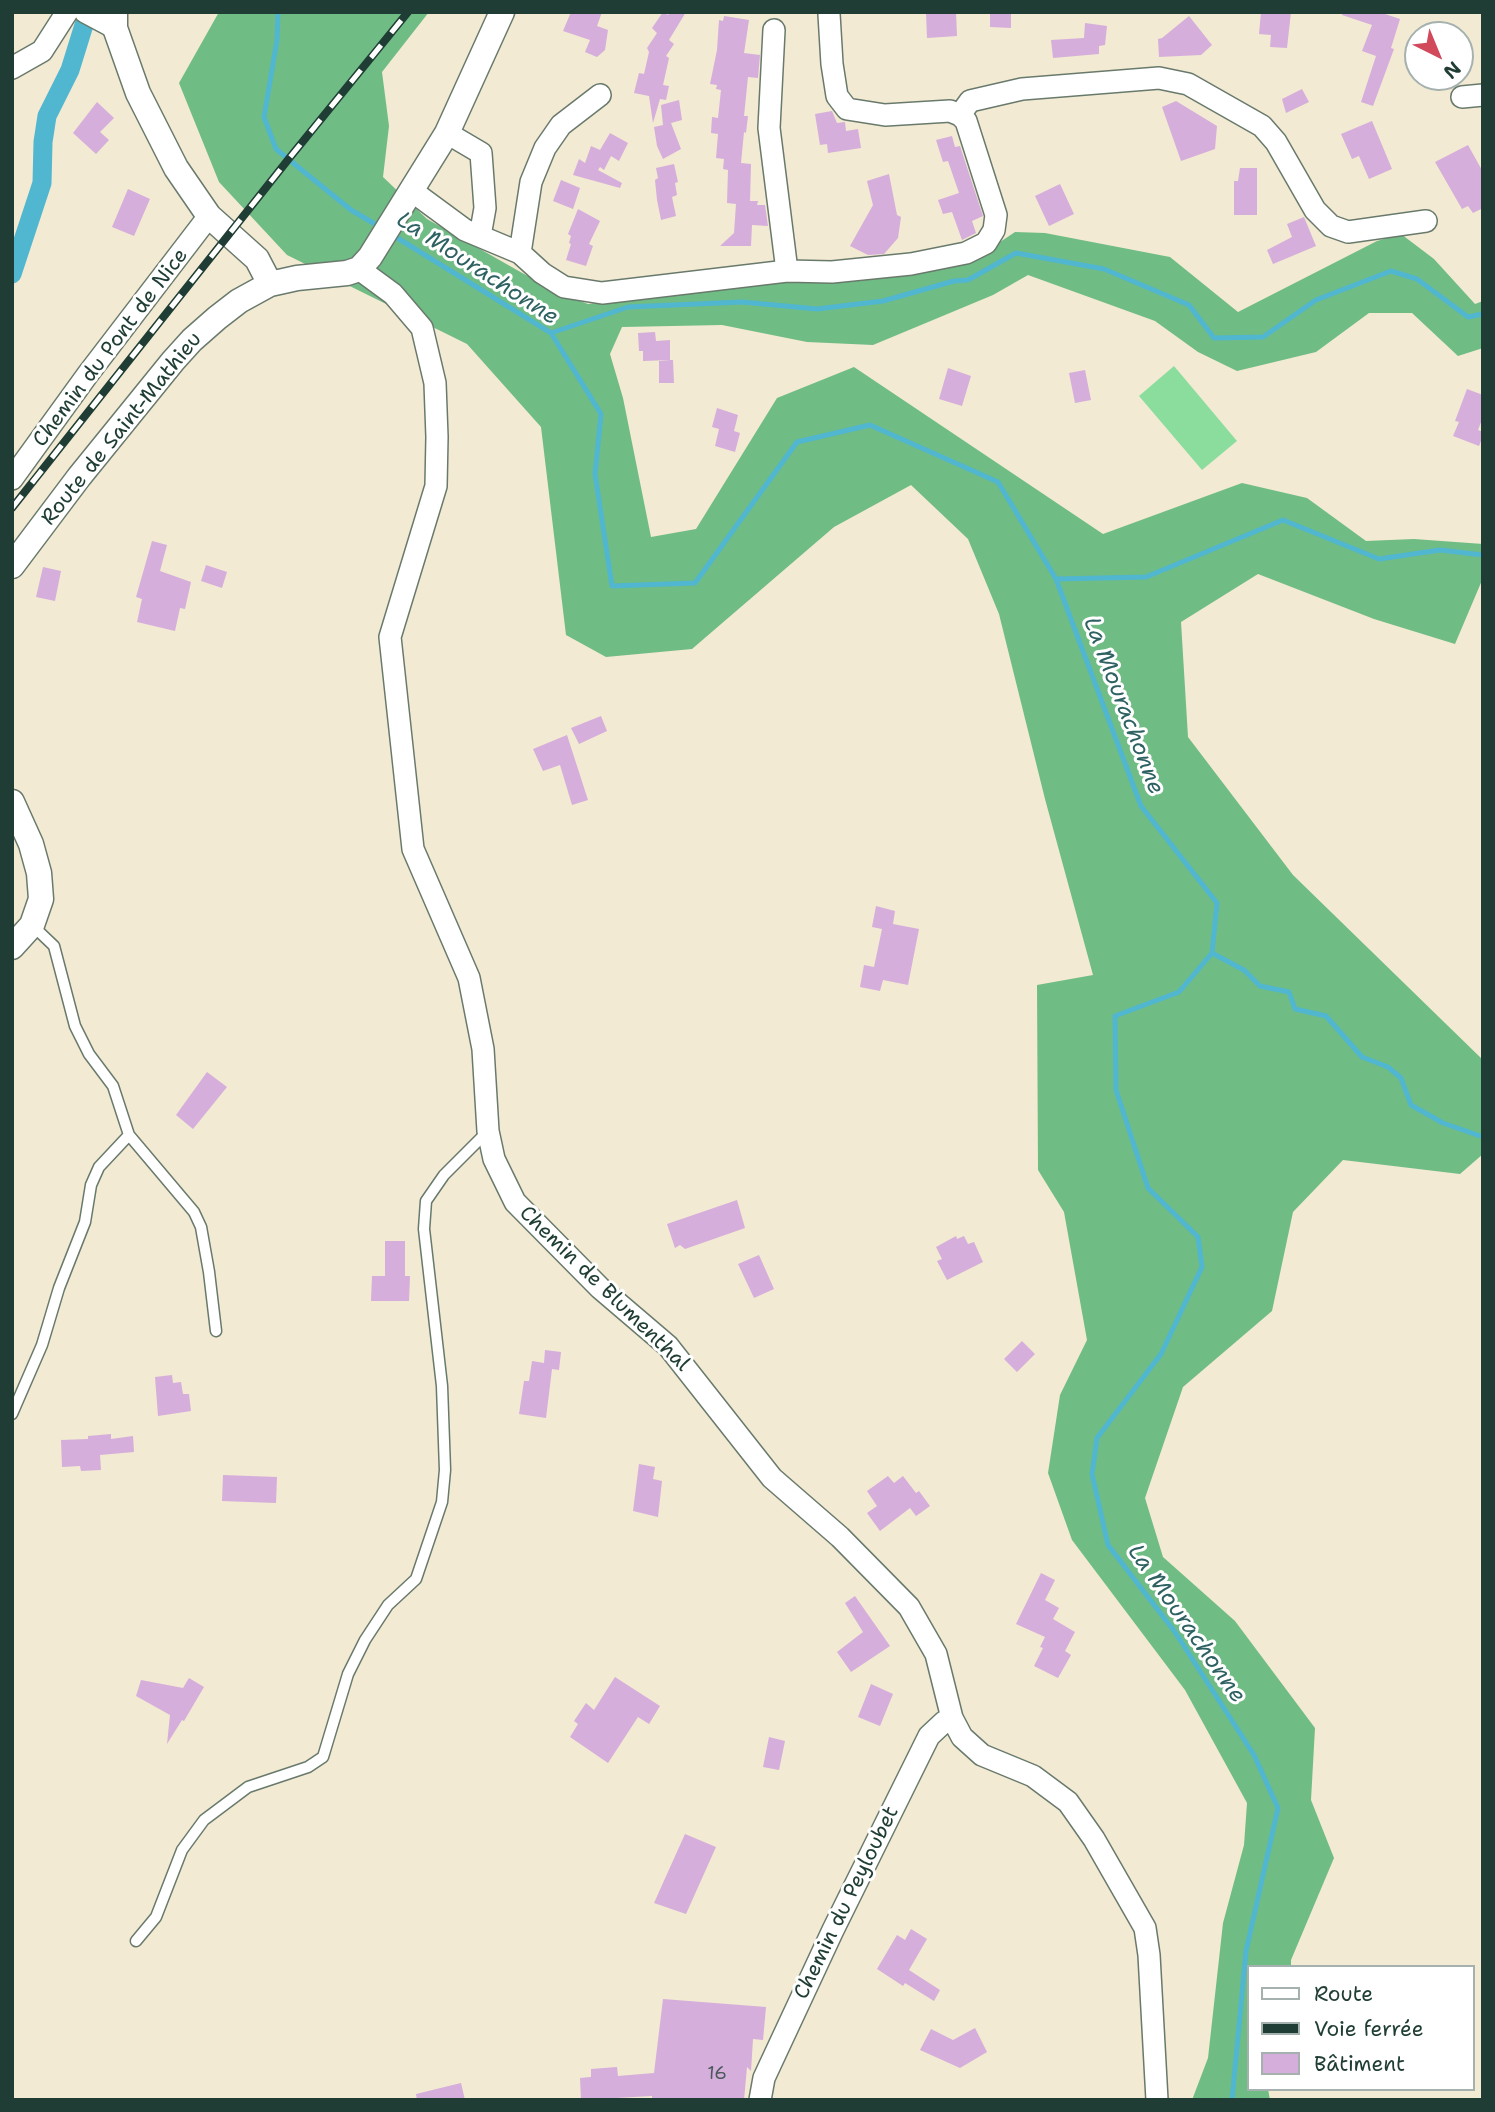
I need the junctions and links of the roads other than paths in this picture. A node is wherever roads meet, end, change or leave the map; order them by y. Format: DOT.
graph roads {
  1 [pos="67,12"];
  2 [pos="502,12"];
  3 [pos="829,14"];
  4 [pos="103,17"];
  5 [pos="774,30"];
  6 [pos="12,68"];
  7 [pos="600,95"];
  8 [pos="960,115"];
  9 [pos="447,133"];
  10 [pos="405,202"];
  11 [pos="209,216"];
  12 [pos="1426,221"];
  13 [pos="480,236"];
  14 [pos="520,253"];
  15 [pos="365,263"];
  16 [pos="787,271"];
  17 [pos="270,284"];
  18 [pos="12,479"];
  19 [pos="12,566"];
  20 [pos="12,802"];
  21 [pos="32,925"];
  22 [pos="12,947"];
  23 [pos="488,1131"];
  24 [pos="129,1135"];
  25 [pos="216,1331"];
  26 [pos="12,1414"];
  27 [pos="952,1718"];
  28 [pos="136,1941"];
  29 [pos="760,2100"];
  30 [pos="1157,2100"];
  1 -- 6 [label="street"];
  2 -- 9 [label="street"];
  3 -- 8 [label="street"];
  4 -- 11 [label="street"];
  5 -- 16 [label="street"];
  7 -- 14 [label="street"];
  8 -- 12 [label="street"];
  8 -- 16 [label="street"];
  9 -- 10 [label="street"];
  9 -- 13 [label="street"];
  10 -- 13 [label="street"];
  10 -- 15 [label="street"];
  11 -- 17 [label="street"];
  11 -- 18 [label="street, Chemin du Pont de Nice"];
  13 -- 14 [label="street"];
  14 -- 16 [label="street"];
  15 -- 17 [label="street, Route de Saint-Mathieu"];
  15 -- 23 [label="street, Chemin de Blumenthal"];
  17 -- 19 [label="street, Route de Saint-Mathieu"];
  20 -- 21 [label="street"];
  21 -- 22 [label="street"];
  21 -- 24 [label="lane"];
  23 -- 27 [label="street, Chemin de Blumenthal"];
  23 -- 28 [label="lane"];
  24 -- 25 [label="lane"];
  24 -- 26 [label="lane"];
  27 -- 29 [label="street, Chemin du Peyloubet"];
  27 -- 30 [label="street, Chemin de Blumenthal"];
}
